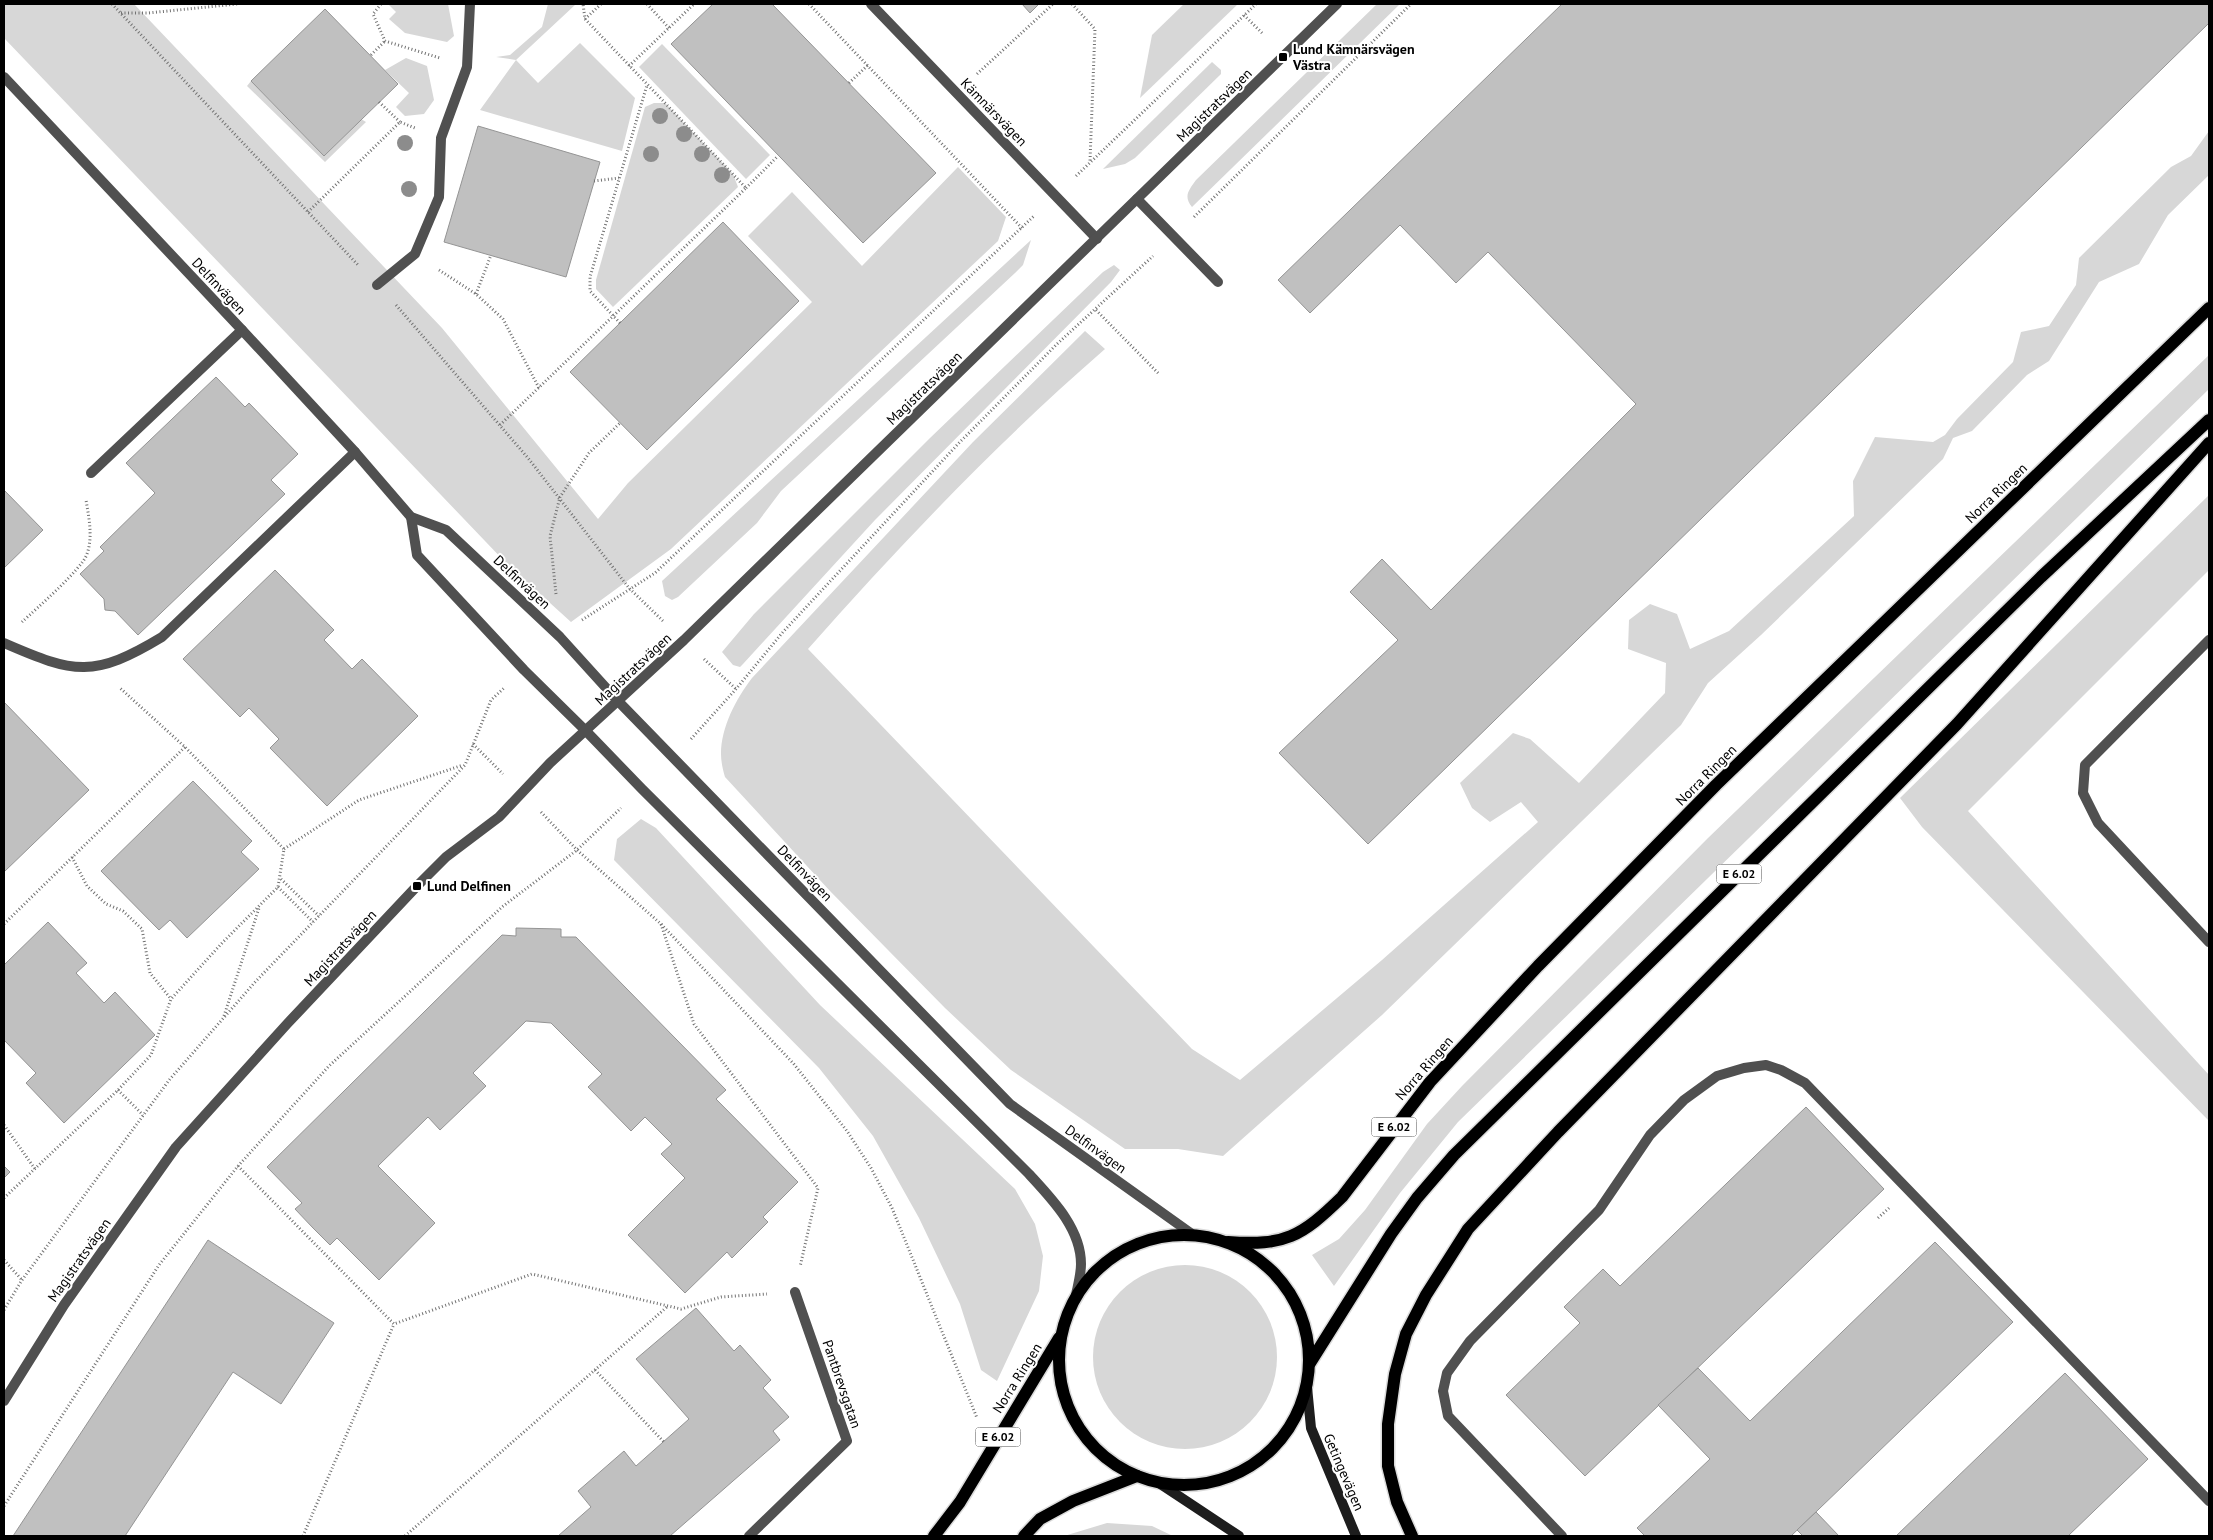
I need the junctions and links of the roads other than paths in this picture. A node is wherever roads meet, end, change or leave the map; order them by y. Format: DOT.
graph roads {
  1 [pos="470,4"];
  2 [pos="871,4"];
  3 [pos="1337,4"];
  4 [pos="4,77"];
  5 [pos="1137,199"];
  6 [pos="1097,239"];
  7 [pos="1218,282"];
  8 [pos="377,285"];
  9 [pos="2209,308"];
  10 [pos="242,330"];
  11 [pos="2209,420"];
  12 [pos="2209,443"];
  13 [pos="355,452"];
  14 [pos="91,473"];
  15 [pos="411,517"];
  16 [pos="2209,640"];
  17 [pos="4,643"];
  18 [pos="618,701"];
  19 [pos="586,731"];
  20 [pos="2209,942"];
  21 [pos="1192,1234"];
  22 [pos="1228,1242"];
  23 [pos="795,1292"];
  24 [pos="1076,1295"];
  25 [pos="1060,1336"];
  26 [pos="1310,1363"];
  27 [pos="1307,1387"];
  28 [pos="4,1401"];
  29 [pos="1137,1476"];
  30 [pos="1159,1483"];
  31 [pos="2209,1501"];
  32 [pos="749,1536"];
  33 [pos="934,1536"];
  34 [pos="1024,1536"];
  35 [pos="1240,1536"];
  36 [pos="1356,1536"];
  37 [pos="1412,1536"];
  38 [pos="1562,1536"];
  1 -- 8 [label="street"];
  2 -- 6 [label="street, Kämnärsvägen"];
  3 -- 5 [label="street, Magistratsvägen"];
  4 -- 10 [label="street, Delfinvägen"];
  5 -- 6 [label="street, Magistratsvägen"];
  5 -- 7 [label="street"];
  6 -- 18 [label="street, Magistratsvägen"];
  9 -- 22 [label="main road, Norra Ringen / E 6.02"];
  10 -- 13 [label="street, Delfinvägen"];
  10 -- 14 [label="street"];
  11 -- 26 [label="main road, Norra Ringen / E 6.02"];
  12 -- 37 [label="main road"];
  13 -- 15 [label="street, Delfinvägen"];
  13 -- 17 [label="street"];
  15 -- 18 [label="street, Delfinvägen"];
  15 -- 19 [label="street"];
  16 -- 20 [label="street"];
  18 -- 19 [label="street, Magistratsvägen"];
  18 -- 21 [label="street, Delfinvägen"];
  19 -- 24 [label="street"];
  19 -- 28 [label="street, Magistratsvägen"];
  21 -- 22 [label="main road, Norra Ringen"];
  21 -- 24 [label="main road, Norra Ringen"];
  22 -- 26 [label="main road, Norra Ringen"];
  23 -- 32 [label="street, Pantbrevsgatan"];
  24 -- 25 [label="main road, Norra Ringen"];
  25 -- 29 [label="main road, Norra Ringen"];
  25 -- 33 [label="main road, Norra Ringen / E 6.02"];
  26 -- 27 [label="main road, Norra Ringen"];
  27 -- 30 [label="main road, Norra Ringen"];
  27 -- 36 [label="main road, Getingevägen"];
  29 -- 30 [label="main road, Norra Ringen"];
  29 -- 34 [label="main road"];
  30 -- 35 [label="main road"];
  31 -- 38 [label="street"];
}
